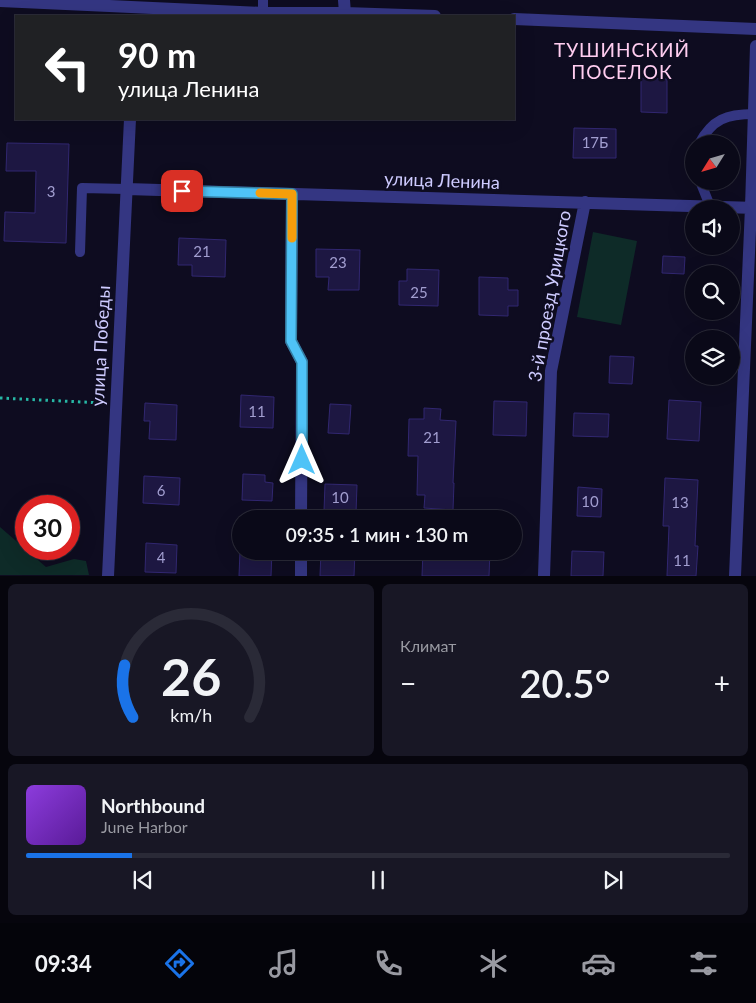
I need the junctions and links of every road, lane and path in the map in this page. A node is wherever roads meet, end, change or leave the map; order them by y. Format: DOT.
graph roads {
  1 [pos="0,1"];
  2 [pos="51,2"];
  3 [pos="263,6"];
  4 [pos="344,6"];
  5 [pos="136,12"];
  6 [pos="426,15"];
  7 [pos="515,19"];
  8 [pos="756,28"];
  9 [pos="756,46"];
  10 [pos="754,114"];
  11 [pos="130,120"];
  12 [pos="704,135"];
  13 [pos="127,190"];
  14 [pos="292,194"];
  15 [pos="584,202"];
  16 [pos="685,205"];
  17 [pos="740,207"];
  18 [pos="753,208"];
  19 [pos="80,252"];
  20 [pos="0,398"];
  21 [pos="116,403"];
  22 [pos="302,510"];
  23 [pos="301,560"];
  24 [pos="108,576"];
  25 [pos="301,576"];
  26 [pos="544,576"];
  27 [pos="735,576"];
  1 -- 2 [label="street"];
  2 -- 5 [label="street"];
  3 -- 4 [label="street"];
  3 -- 5 [label="street"];
  4 -- 6 [label="street"];
  7 -- 8 [label="street"];
  9 -- 10 [label="street"];
  10 -- 12 [label="lane"];
  10 -- 18 [label="street"];
  11 -- 13 [label="street, улица Победы"];
  13 -- 14 [label="street, улица Ленина"];
  13 -- 19 [label="lane"];
  13 -- 21 [label="street, улица Победы"];
  14 -- 15 [label="street, улица Ленина"];
  14 -- 22 [label="street"];
  15 -- 16 [label="street, улица Ленина"];
  15 -- 26 [label="street, 3-й проезд Урицкого"];
  17 -- 18 [label="street, улица Ленина"];
  18 -- 27 [label="street"];
  20 -- 21 [label="path"];
  21 -- 24 [label="street, улица Победы"];
  23 -- 25 [label="street"];
}
